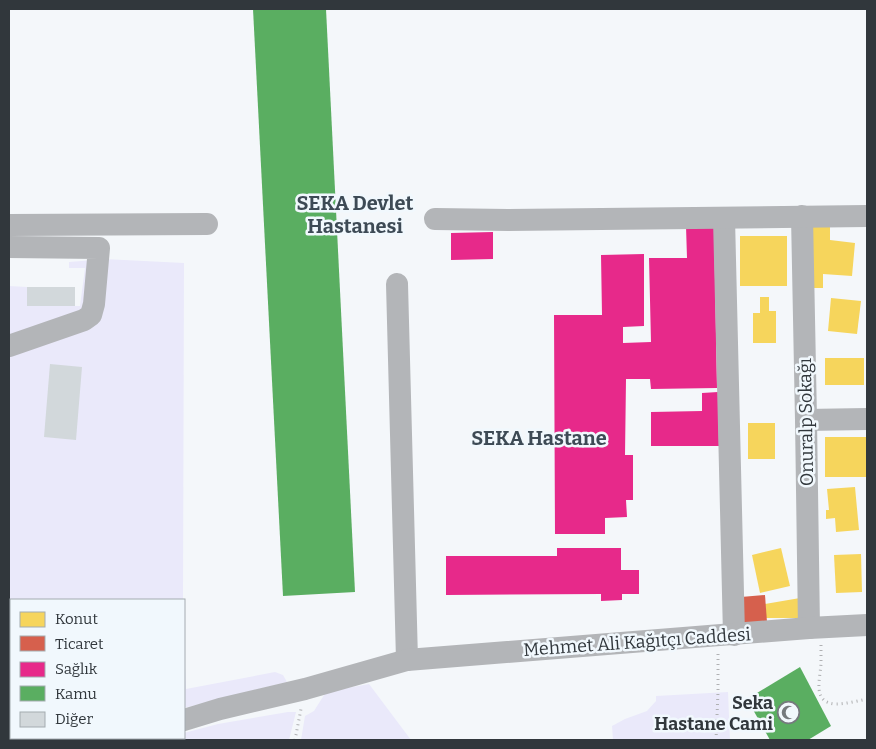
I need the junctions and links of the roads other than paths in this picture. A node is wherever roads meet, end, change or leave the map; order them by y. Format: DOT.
graph roads {
  1 [pos="802,216"];
  2 [pos="867,216"];
  3 [pos="724,218"];
  4 [pos="434,219"];
  5 [pos="9,224"];
  6 [pos="207,224"];
  7 [pos="9,247"];
  8 [pos="398,284"];
  9 [pos="9,346"];
  10 [pos="867,419"];
  11 [pos="806,420"];
  12 [pos="867,625"];
  13 [pos="734,635"];
  14 [pos="815,635"];
  15 [pos="406,660"];
  16 [pos="185,720"];
  1 -- 2 [label="street"];
  1 -- 3 [label="street"];
  1 -- 11 [label="street, Onuralp Sokağı"];
  3 -- 4 [label="street"];
  3 -- 13 [label="street"];
  5 -- 6 [label="street"];
  7 -- 9 [label="street"];
  8 -- 15 [label="street"];
  10 -- 11 [label="street"];
  11 -- 14 [label="street, Onuralp Sokağı"];
  12 -- 14 [label="street, Mehmet Ali Kağıtçı Caddesi"];
  13 -- 14 [label="street, Mehmet Ali Kağıtçı Caddesi"];
  13 -- 15 [label="street, Mehmet Ali Kağıtçı Caddesi"];
  15 -- 16 [label="street, Mehmet Ali Kağıtçı Caddesi"];
}
